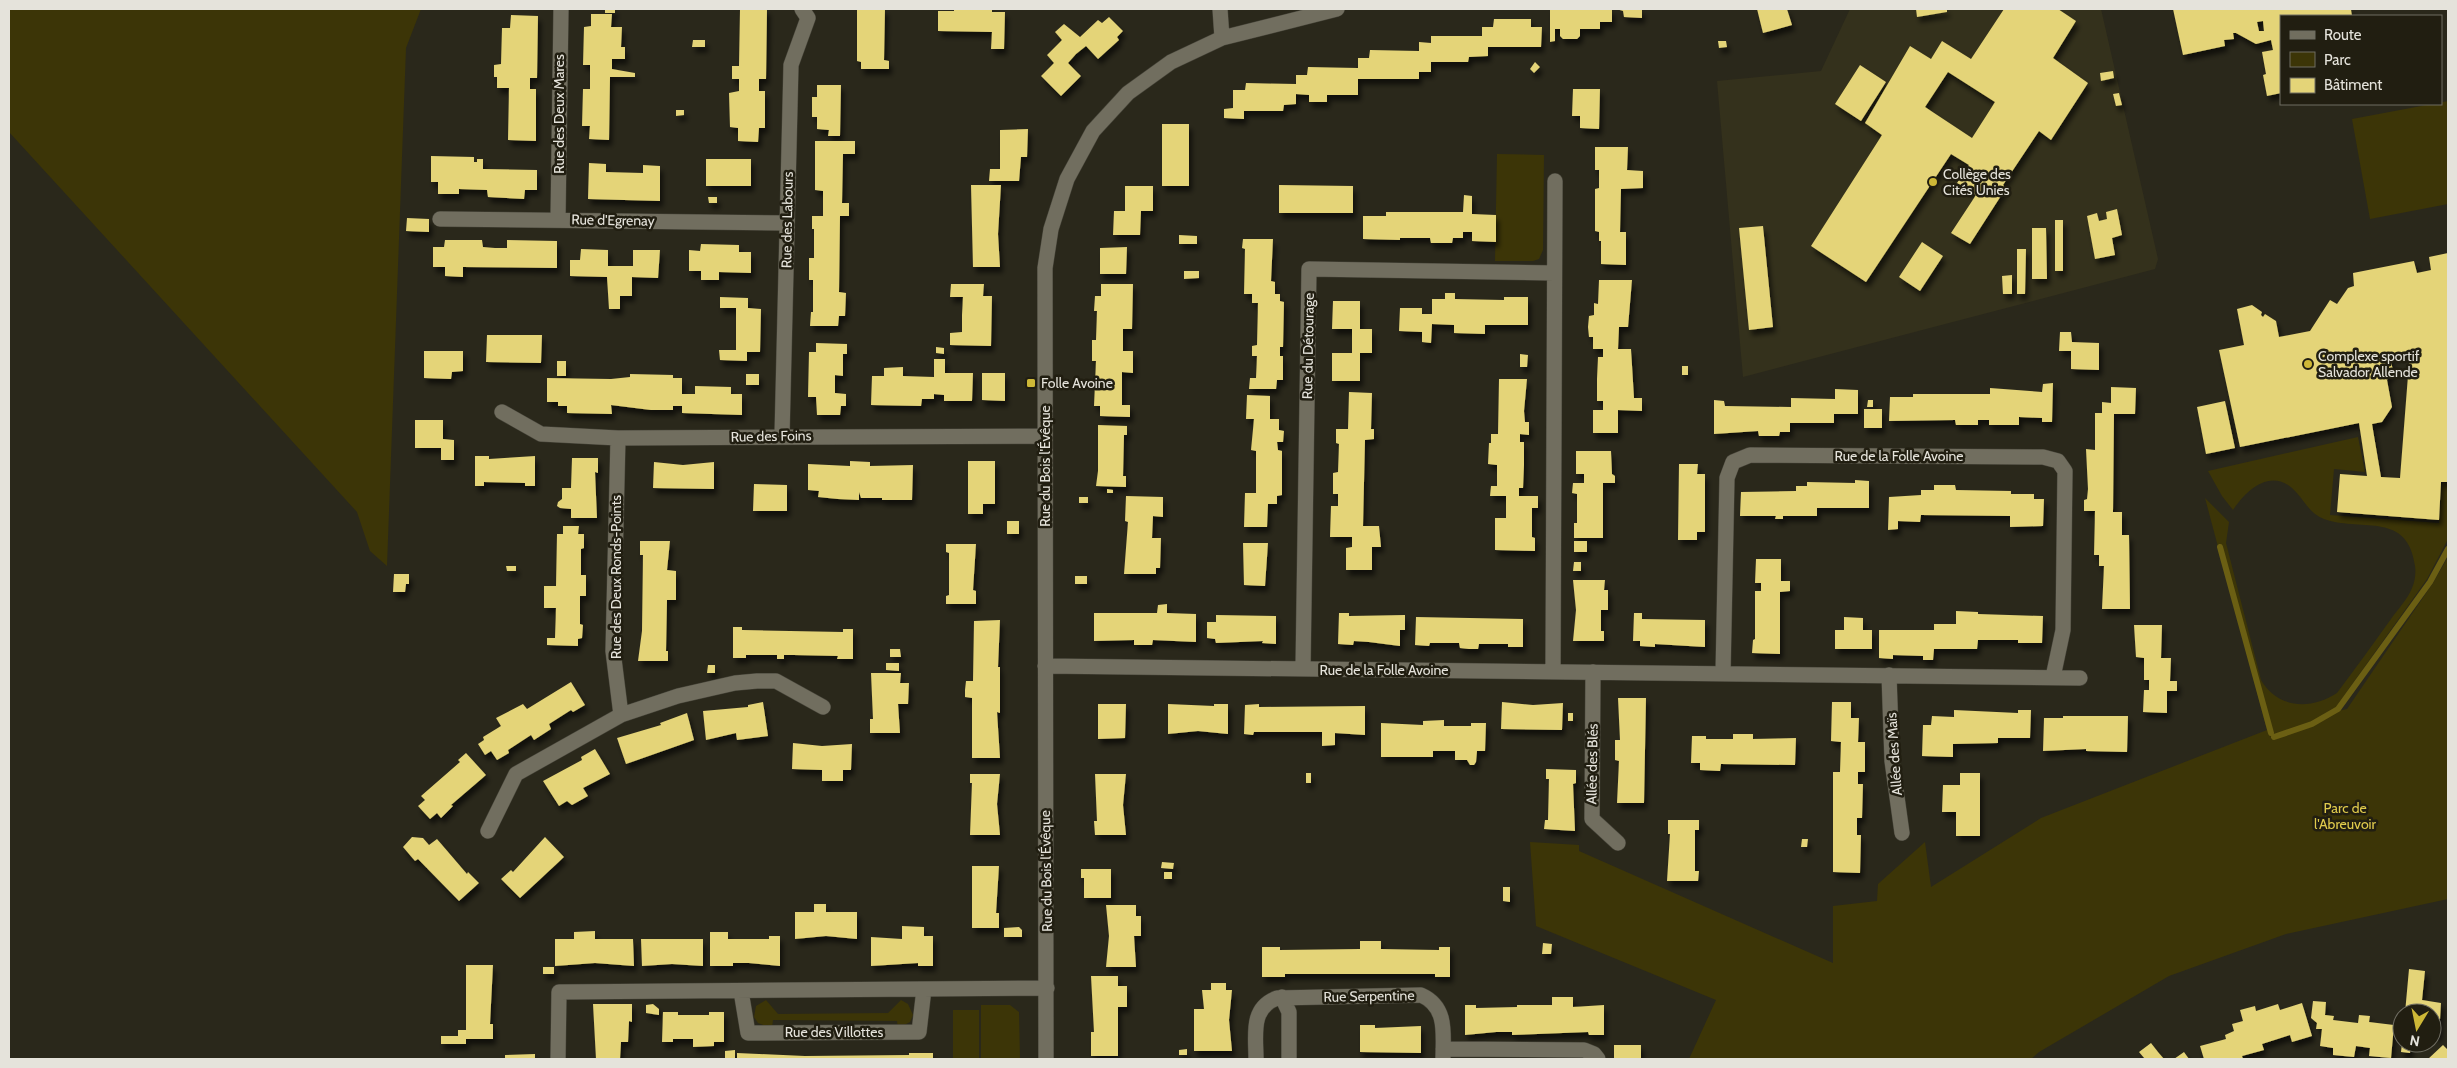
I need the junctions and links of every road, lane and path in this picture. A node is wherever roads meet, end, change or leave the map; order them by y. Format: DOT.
graph roads {
  1 [pos="561,9"];
  2 [pos="802,9"];
  3 [pos="1220,9"];
  4 [pos="1337,9"];
  5 [pos="1222,38"];
  6 [pos="1555,181"];
  7 [pos="440,219"];
  8 [pos="558,219"];
  9 [pos="787,224"];
  10 [pos="1554,273"];
  11 [pos="502,412"];
  12 [pos="782,436"];
  13 [pos="1045,436"];
  14 [pos="618,438"];
  15 [pos="1045,666"];
  16 [pos="1303,669"];
  17 [pos="1553,670"];
  18 [pos="1593,672"];
  19 [pos="1723,674"];
  20 [pos="1889,676"];
  21 [pos="2053,677"];
  22 [pos="2080,678"];
  23 [pos="823,707"];
  24 [pos="622,715"];
  25 [pos="488,831"];
  26 [pos="1902,833"];
  27 [pos="1618,844"];
  28 [pos="1047,988"];
  29 [pos="924,989"];
  30 [pos="741,992"];
  31 [pos="1282,997"];
  32 [pos="1443,1054"];
  33 [pos="558,1059"];
  34 [pos="1046,1059"];
  35 [pos="1256,1059"];
  36 [pos="1289,1059"];
  37 [pos="1598,1059"];
  1 -- 8 [label="street, Rue des Deux Mares"];
  2 -- 9 [label="street, Rue des Labours"];
  3 -- 5 [label="street"];
  4 -- 5 [label="street, Rue du Bois l'Évêque"];
  5 -- 13 [label="street, Rue du Bois l'Évêque"];
  6 -- 10 [label="street"];
  7 -- 8 [label="street, Rue d'Egrenay"];
  8 -- 9 [label="street, Rue d'Egrenay"];
  9 -- 12 [label="street, Rue des Labours"];
  10 -- 16 [label="street, Rue du Détourage"];
  10 -- 17 [label="street"];
  11 -- 14 [label="street, Rue des Foins"];
  12 -- 13 [label="street, Rue des Foins"];
  12 -- 14 [label="street, Rue des Foins"];
  13 -- 15 [label="street, Rue du Bois l'Évêque"];
  14 -- 24 [label="street, Rue des Deux Ronds-Points"];
  15 -- 16 [label="street, Rue de la Folle Avoine"];
  15 -- 28 [label="street, Rue du Bois l'Évêque"];
  16 -- 17 [label="street, Rue de la Folle Avoine"];
  17 -- 18 [label="street, Rue de la Folle Avoine"];
  18 -- 19 [label="street, Rue de la Folle Avoine"];
  18 -- 27 [label="street, Allée des Blés"];
  19 -- 20 [label="street, Rue de la Folle Avoine"];
  19 -- 21 [label="street, Rue de la Folle Avoine"];
  20 -- 21 [label="street, Rue de la Folle Avoine"];
  20 -- 26 [label="street, Allée des Maïs"];
  21 -- 22 [label="street, Rue de la Folle Avoine"];
  23 -- 24 [label="street"];
  24 -- 25 [label="street"];
  28 -- 29 [label="street"];
  28 -- 34 [label="street, Rue du Bois l'Évêque"];
  29 -- 30 [label="street"];
  29 -- 30 [label="street, Rue des Villottes"];
  30 -- 33 [label="street"];
  31 -- 32 [label="street, Rue Serpentine"];
  31 -- 35 [label="street, Rue Serpentine"];
  31 -- 36 [label="street"];
  32 -- 37 [label="street, Rue Serpentine"];
}
